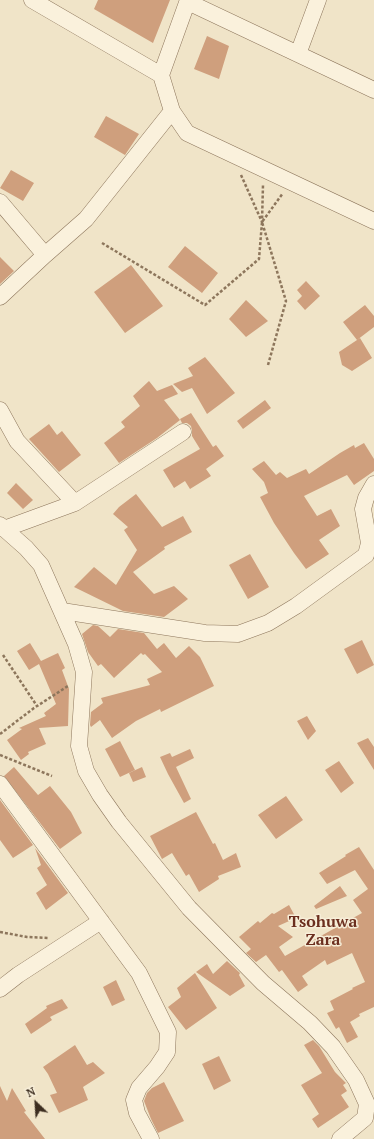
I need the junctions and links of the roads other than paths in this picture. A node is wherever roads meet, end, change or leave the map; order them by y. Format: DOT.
graph roads {
  1 [pos="32,0"];
  2 [pos="318,0"];
  3 [pos="188,1"];
  4 [pos="298,54"];
  5 [pos="161,75"];
  6 [pos="374,90"];
  7 [pos="172,111"];
  8 [pos="0,202"];
  9 [pos="374,220"];
  10 [pos="46,255"];
  11 [pos="0,297"];
  12 [pos="0,410"];
  13 [pos="183,432"];
  14 [pos="374,484"];
  15 [pos="75,503"];
  16 [pos="2,527"];
  17 [pos="62,611"];
  18 [pos="0,784"];
  19 [pos="101,921"];
  20 [pos="0,989"];
  21 [pos="369,1115"];
  22 [pos="151,1139"];
  23 [pos="340,1139"];
  1 -- 5 [label="street"];
  2 -- 4 [label="street"];
  3 -- 4 [label="street"];
  3 -- 5 [label="street"];
  4 -- 6 [label="street"];
  5 -- 7 [label="street"];
  7 -- 9 [label="street"];
  7 -- 10 [label="street"];
  8 -- 10 [label="street"];
  10 -- 11 [label="street"];
  12 -- 15 [label="street"];
  13 -- 15 [label="street"];
  14 -- 17 [label="street"];
  15 -- 16 [label="street"];
  16 -- 17 [label="street"];
  17 -- 21 [label="street"];
  18 -- 19 [label="street"];
  19 -- 20 [label="street"];
  19 -- 22 [label="street"];
  21 -- 23 [label="street"];
}
